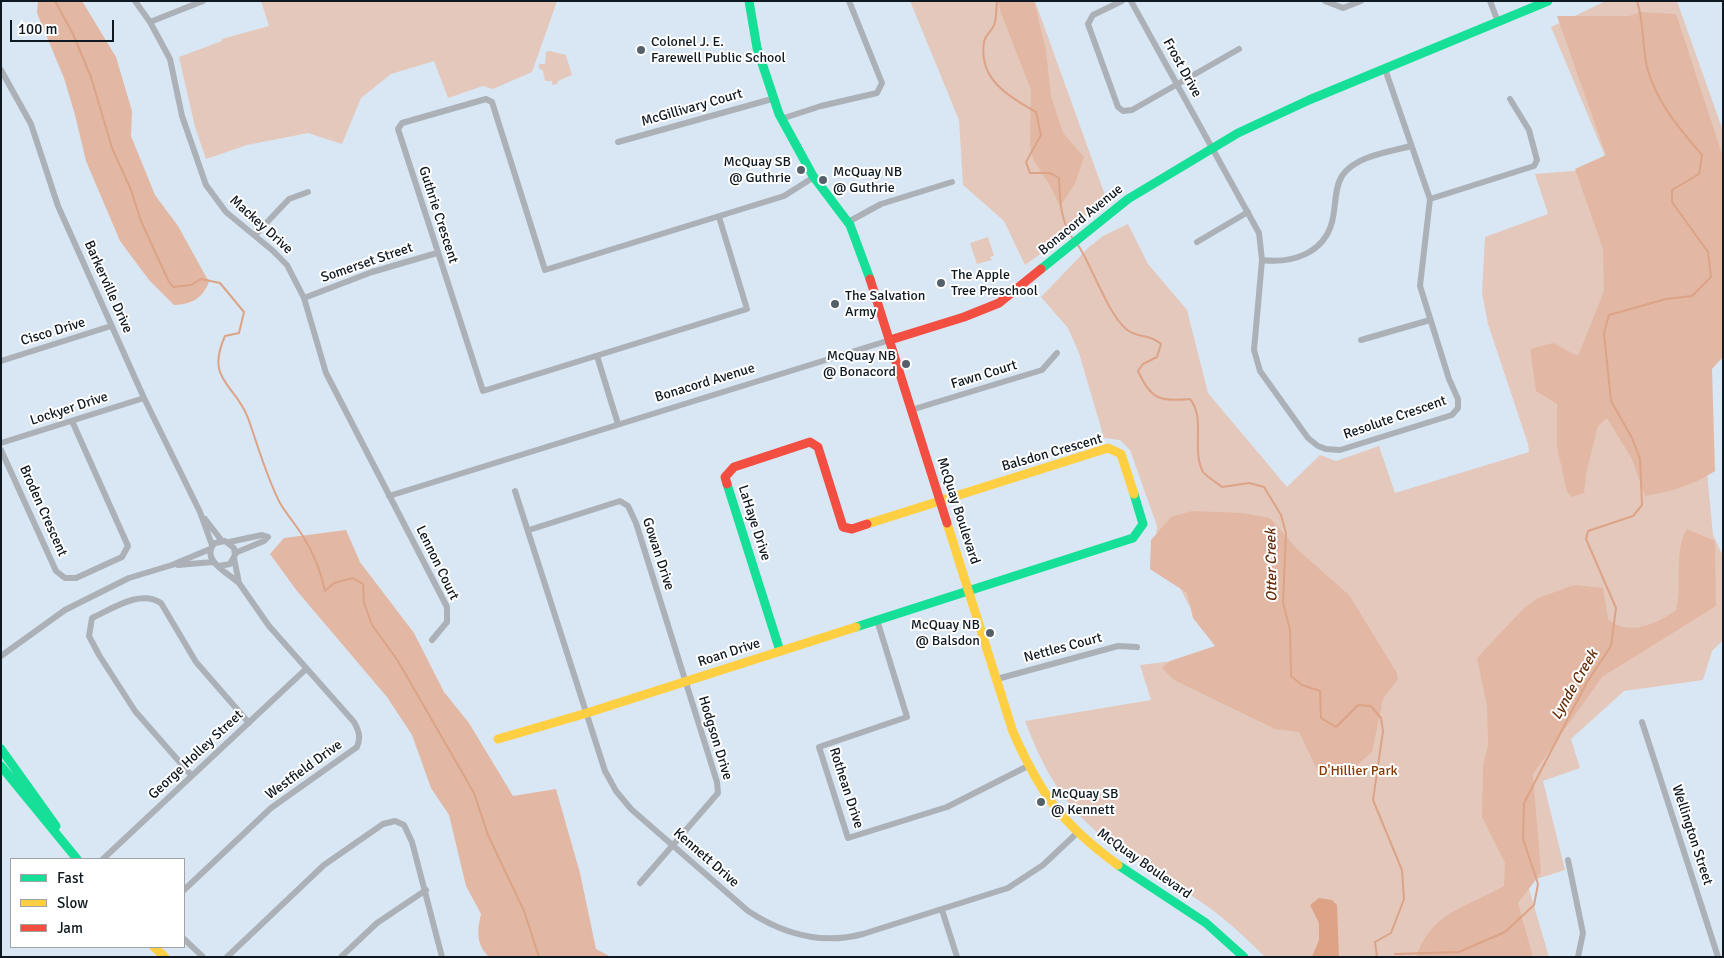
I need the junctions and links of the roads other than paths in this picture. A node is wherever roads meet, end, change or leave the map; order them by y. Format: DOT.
graph roads {
  1 [pos="135,1"];
  2 [pos="203,1"];
  3 [pos="748,1"];
  4 [pos="849,1"];
  5 [pos="1122,1"];
  6 [pos="1131,1"];
  7 [pos="1325,1"];
  8 [pos="1361,1"];
  9 [pos="1490,1"];
  10 [pos="1548,1"];
  11 [pos="150,22"];
  12 [pos="1498,22"];
  13 [pos="1239,49"];
  14 [pos="1385,69"];
  15 [pos="1,70"];
  16 [pos="1176,84"];
  17 [pos="772,99"];
  18 [pos="1510,99"];
  19 [pos="781,119"];
  20 [pos="618,142"];
  21 [pos="1212,146"];
  22 [pos="1410,146"];
  23 [pos="814,177"];
  24 [pos="952,182"];
  25 [pos="308,192"];
  26 [pos="1430,199"];
  27 [pos="1248,212"];
  28 [pos="719,217"];
  29 [pos="848,222"];
  30 [pos="255,235"];
  31 [pos="1197,242"];
  32 [pos="437,253"];
  33 [pos="1262,260"];
  34 [pos="304,298"];
  35 [pos="1430,320"];
  36 [pos="111,326"];
  37 [pos="890,340"];
  38 [pos="1361,340"];
  39 [pos="1057,354"];
  40 [pos="597,356"];
  41 [pos="1,361"];
  42 [pos="144,398"];
  43 [pos="911,410"];
  44 [pos="72,421"];
  45 [pos="618,424"];
  46 [pos="1,443"];
  47 [pos="1,450"];
  48 [pos="515,491"];
  49 [pos="389,496"];
  50 [pos="940,501"];
  51 [pos="200,512"];
  52 [pos="528,530"];
  53 [pos="225,542"];
  54 [pos="211,547"];
  55 [pos="235,555"];
  56 [pos="216,564"];
  57 [pos="172,566"];
  58 [pos="240,583"];
  59 [pos="969,591"];
  60 [pos="877,620"];
  61 [pos="432,640"];
  62 [pos="1137,647"];
  63 [pos="780,651"];
  64 [pos="1,656"];
  65 [pos="306,669"];
  66 [pos="997,679"];
  67 [pos="685,681"];
  68 [pos="587,713"];
  69 [pos="1642,722"];
  70 [pos="249,723"];
  71 [pos="498,739"];
  72 [pos="1,749"];
  73 [pos="1,766"];
  74 [pos="1028,766"];
  75 [pos="191,776"];
  76 [pos="58,833"];
  77 [pos="1078,833"];
  78 [pos="673,846"];
  79 [pos="75,858"];
  80 [pos="103,858"];
  81 [pos="1568,860"];
  82 [pos="640,883"];
  83 [pos="185,889"];
  84 [pos="426,890"];
  85 [pos="942,910"];
  86 [pos="185,940"];
  87 [pos="155,948"];
  88 [pos="165,957"];
  89 [pos="203,957"];
  90 [pos="228,957"];
  91 [pos="341,957"];
  92 [pos="442,957"];
  93 [pos="957,957"];
  94 [pos="1244,957"];
  95 [pos="1578,957"];
  96 [pos="1718,957"];
  1 -- 11 [label="street, Mackey Drive"];
  2 -- 11 [label="street"];
  3 -- 17 [label="street, McQuay Boulevard"];
  4 -- 19 [label="street"];
  5 -- 16 [label="street"];
  6 -- 16 [label="street, Frost Drive"];
  7 -- 8 [label="street"];
  9 -- 12 [label="street"];
  10 -- 12 [label="street, Bonacord Avenue"];
  11 -- 30 [label="street, Mackey Drive"];
  12 -- 14 [label="street, Bonacord Avenue"];
  13 -- 16 [label="street"];
  14 -- 21 [label="street, Bonacord Avenue"];
  14 -- 22 [label="street, Resolute Crescent"];
  15 -- 36 [label="street, Barkerville Drive"];
  16 -- 21 [label="street, Frost Drive"];
  17 -- 19 [label="street, McQuay Boulevard"];
  17 -- 20 [label="street, McGillivary Court"];
  18 -- 26 [label="street"];
  19 -- 23 [label="street, McQuay Boulevard"];
  21 -- 27 [label="street, Resolute Crescent"];
  21 -- 37 [label="street, Bonacord Avenue"];
  22 -- 26 [label="street, Resolute Crescent"];
  22 -- 33 [label="street"];
  23 -- 28 [label="street, Guthrie Crescent"];
  23 -- 29 [label="street, McQuay Boulevard"];
  24 -- 29 [label="street"];
  25 -- 30 [label="street"];
  26 -- 35 [label="street, Resolute Crescent"];
  27 -- 31 [label="street"];
  27 -- 33 [label="street, Resolute Crescent"];
  28 -- 32 [label="street, Guthrie Crescent"];
  28 -- 40 [label="street, Guthrie Crescent"];
  29 -- 37 [label="street, McQuay Boulevard"];
  30 -- 34 [label="street, Mackey Drive"];
  32 -- 34 [label="street, Somerset Street"];
  32 -- 40 [label="street, Guthrie Crescent"];
  33 -- 35 [label="street, Resolute Crescent"];
  34 -- 49 [label="street, Mackey Drive"];
  35 -- 38 [label="street"];
  36 -- 41 [label="street, Cisco Drive"];
  36 -- 42 [label="street, Barkerville Drive"];
  37 -- 43 [label="street, McQuay Boulevard"];
  37 -- 45 [label="street, Bonacord Avenue"];
  39 -- 43 [label="street, Fawn Court"];
  40 -- 45 [label="street"];
  42 -- 44 [label="street, Lockyer Drive"];
  42 -- 51 [label="street, Barkerville Drive"];
  43 -- 50 [label="street, McQuay Boulevard"];
  44 -- 46 [label="street, Lockyer Drive"];
  44 -- 47 [label="street, Broden Crescent"];
  45 -- 49 [label="street, Bonacord Avenue"];
  48 -- 52 [label="street, Kennett Drive"];
  49 -- 61 [label="street, Lennon Court"];
  50 -- 59 [label="street, McQuay Boulevard"];
  50 -- 59 [label="street, Balsdon Crescent"];
  50 -- 63 [label="street, LaHaye Drive"];
  51 -- 53 [label="street, Barkerville Drive"];
  51 -- 54 [label="street, Barkerville Drive"];
  52 -- 67 [label="street, Gowan Drive"];
  52 -- 68 [label="street, Kennett Drive"];
  53 -- 54 [label="street"];
  53 -- 55 [label="street"];
  53 -- 55 [label="street"];
  54 -- 56 [label="street"];
  54 -- 57 [label="street"];
  55 -- 56 [label="street"];
  55 -- 58 [label="street, Westfield Drive"];
  56 -- 57 [label="street"];
  56 -- 58 [label="street"];
  57 -- 64 [label="street"];
  58 -- 65 [label="street, Westfield Drive"];
  59 -- 60 [label="street, Roan Drive"];
  59 -- 66 [label="street, McQuay Boulevard"];
  60 -- 63 [label="street, Roan Drive"];
  60 -- 74 [label="street, Rothean Drive"];
  62 -- 66 [label="street, Nettles Court"];
  63 -- 67 [label="street, Roan Drive"];
  65 -- 70 [label="street, George Holley Street"];
  65 -- 83 [label="street, Westfield Drive"];
  66 -- 74 [label="street, McQuay Boulevard"];
  67 -- 68 [label="street, Roan Drive"];
  67 -- 78 [label="street, Hodgson Drive"];
  68 -- 71 [label="street, Roan Drive"];
  68 -- 78 [label="street, Kennett Drive"];
  69 -- 96 [label="street, Wellington Street"];
  70 -- 75 [label="street, George Holley Street"];
  70 -- 75 [label="street"];
  72 -- 76 [label="street"];
  73 -- 76 [label="street"];
  74 -- 77 [label="street, McQuay Boulevard"];
  75 -- 80 [label="street, George Holley Street"];
  76 -- 79 [label="street"];
  77 -- 85 [label="street, Kennett Drive"];
  77 -- 94 [label="street, McQuay Boulevard"];
  78 -- 82 [label="street"];
  78 -- 85 [label="street, Kennett Drive"];
  81 -- 95 [label="street"];
  84 -- 90 [label="street"];
  84 -- 91 [label="street"];
  84 -- 92 [label="street"];
  85 -- 93 [label="street"];
  86 -- 89 [label="street"];
  87 -- 88 [label="street"];
}
